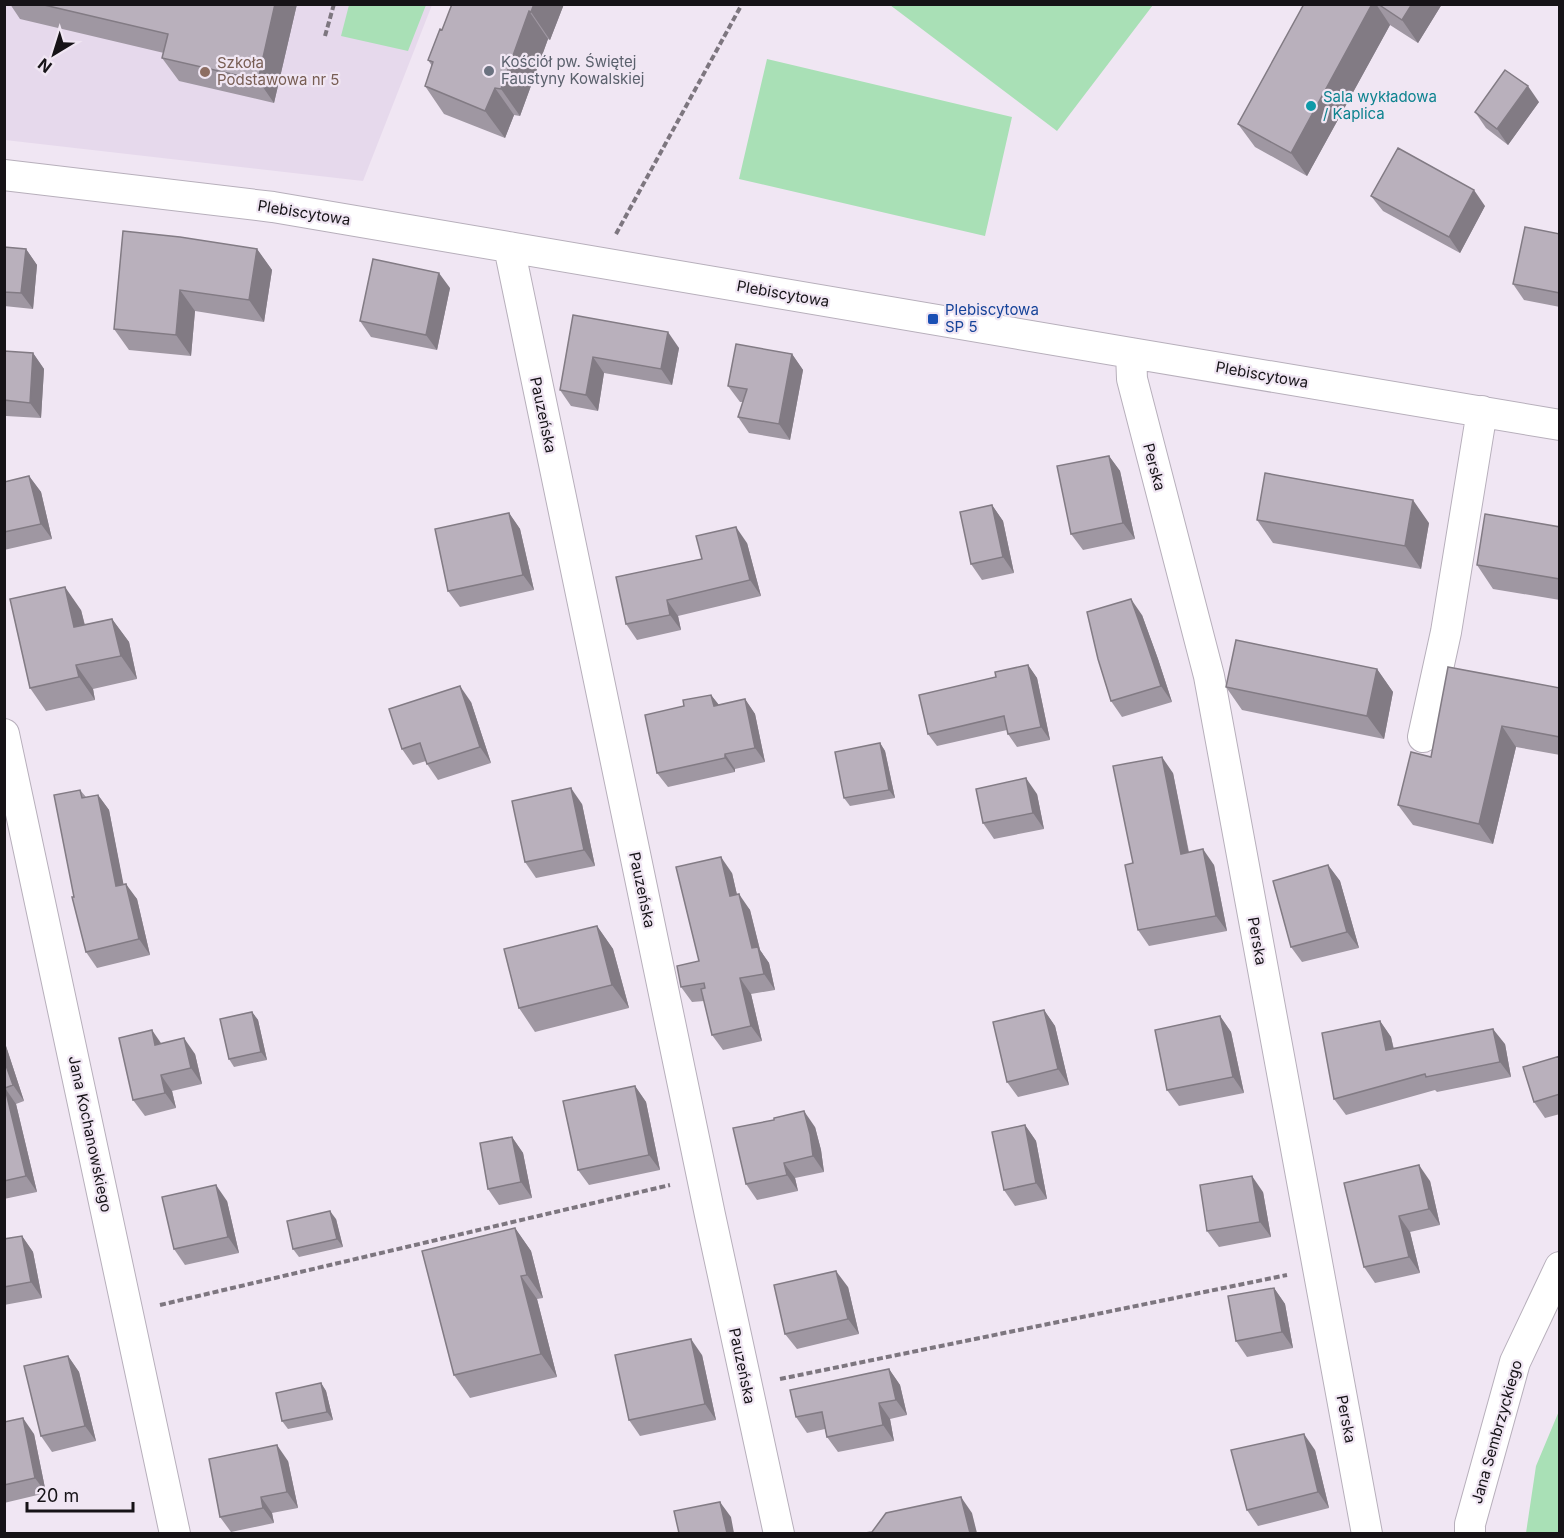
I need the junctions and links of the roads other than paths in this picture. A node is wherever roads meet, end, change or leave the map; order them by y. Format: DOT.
graph roads {
  1 [pos="4,175"];
  2 [pos="509,247"];
  3 [pos="1131,353"];
  4 [pos="1482,411"];
  5 [pos="1560,424"];
  6 [pos="4,734"];
  7 [pos="1423,737"];
  8 [pos="1560,1267"];
  9 [pos="175,1533"];
  10 [pos="778,1533"];
  11 [pos="1367,1533"];
  12 [pos="1470,1533"];
  1 -- 2 [label="street, Plebiscytowa"];
  2 -- 3 [label="street, Plebiscytowa"];
  2 -- 10 [label="street, Pauzeńska"];
  3 -- 4 [label="street, Plebiscytowa"];
  3 -- 11 [label="street, Perska"];
  4 -- 5 [label="street, Plebiscytowa"];
  4 -- 7 [label="street"];
  6 -- 9 [label="street, Jana Kochanowskiego"];
  8 -- 12 [label="street, Jana Sembrzyckiego"];
}
